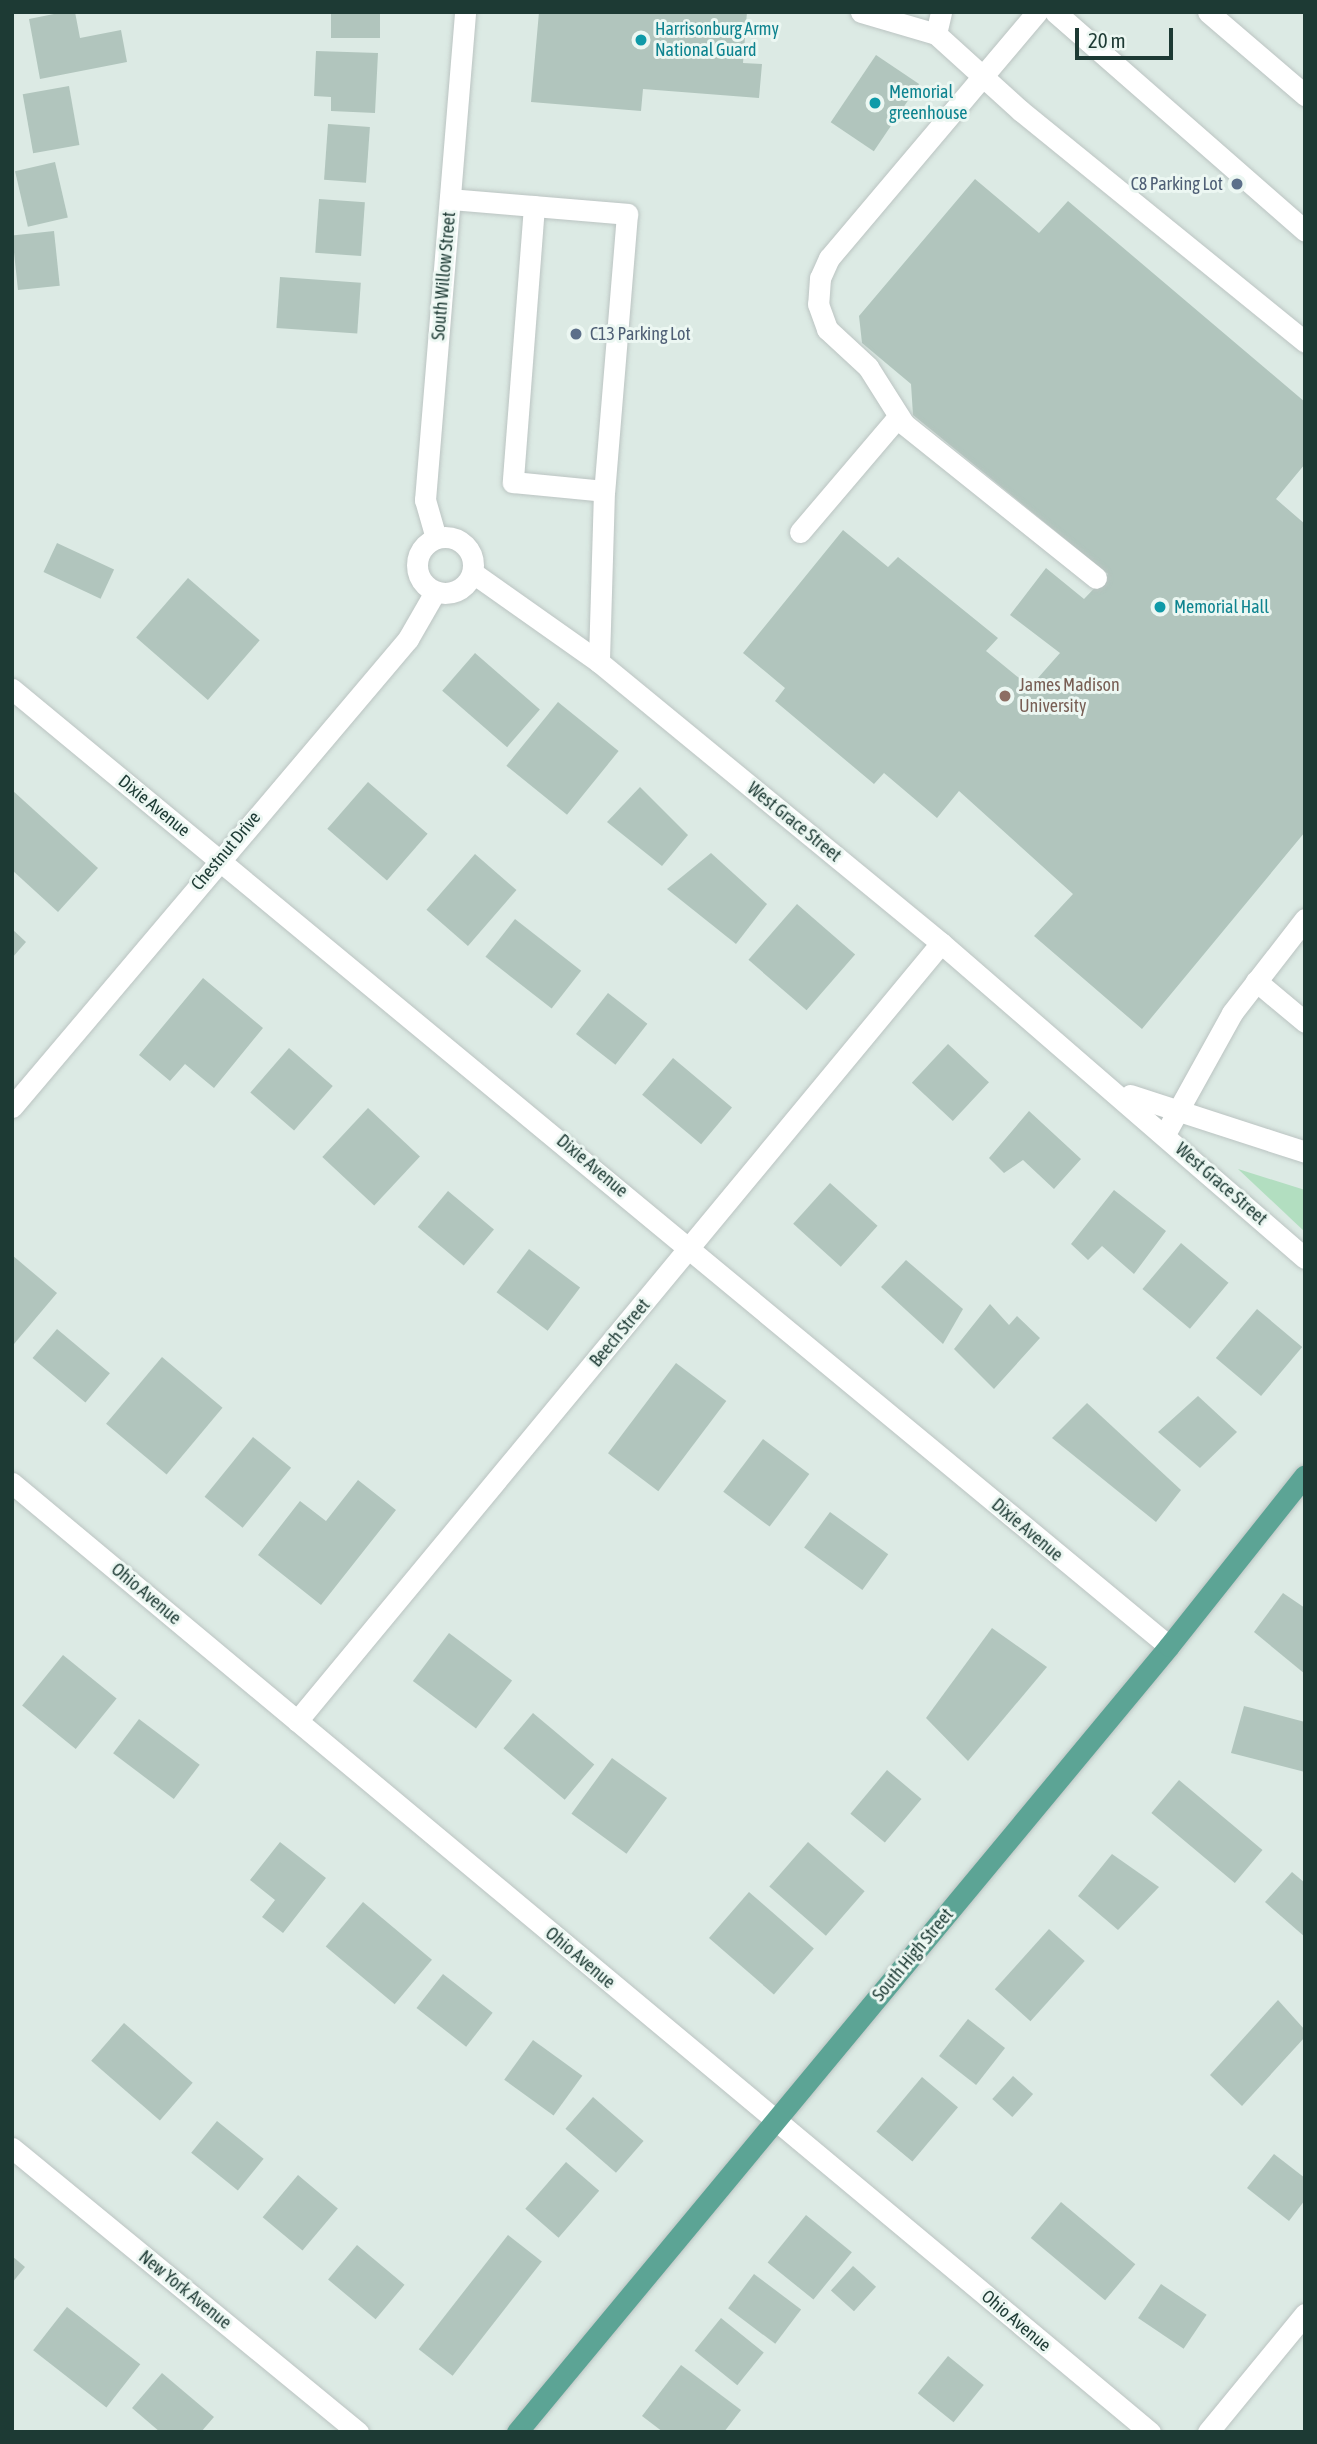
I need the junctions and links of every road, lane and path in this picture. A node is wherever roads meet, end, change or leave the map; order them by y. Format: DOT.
graph roads {
  1 [pos="464,12"];
  2 [pos="861,12"];
  3 [pos="941,12"];
  4 [pos="1037,12"];
  5 [pos="1055,12"];
  6 [pos="1208,12"];
  7 [pos="936,34"];
  8 [pos="982,78"];
  9 [pos="1305,95"];
  10 [pos="450,199"];
  11 [pos="534,206"];
  12 [pos="1305,231"];
  13 [pos="1305,342"];
  14 [pos="898,417"];
  15 [pos="604,491"];
  16 [pos="800,532"];
  17 [pos="436,538"];
  18 [pos="473,573"];
  19 [pos="1096,578"];
  20 [pos="435,592"];
  21 [pos="600,662"];
  22 [pos="12,689"];
  23 [pos="218,858"];
  24 [pos="1305,919"];
  25 [pos="941,943"];
  26 [pos="1256,981"];
  27 [pos="1305,1022"];
  28 [pos="1106,1082"];
  29 [pos="12,1107"];
  30 [pos="1175,1114"];
  31 [pos="1165,1134"];
  32 [pos="1305,1152"];
  33 [pos="691,1248"];
  34 [pos="1305,1258"];
  35 [pos="1305,1475"];
  36 [pos="12,1483"];
  37 [pos="1169,1646"];
  38 [pos="297,1721"];
  39 [pos="775,2122"];
  40 [pos="12,2148"];
  41 [pos="1305,2314"];
  42 [pos="358,2432"];
  43 [pos="517,2432"];
  44 [pos="1150,2432"];
  45 [pos="1208,2432"];
  1 -- 10 [label="street, South Willow Street"];
  2 -- 7 [label="street"];
  3 -- 7 [label="street"];
  4 -- 8 [label="street"];
  5 -- 12 [label="street"];
  6 -- 9 [label="street"];
  7 -- 8 [label="street"];
  8 -- 13 [label="street"];
  8 -- 14 [label="street"];
  10 -- 11 [label="street"];
  10 -- 17 [label="street, South Willow Street"];
  11 -- 15 [label="street"];
  11 -- 15 [label="street"];
  14 -- 16 [label="street"];
  14 -- 19 [label="street"];
  15 -- 21 [label="street"];
  17 -- 18 [label="street"];
  17 -- 20 [label="street"];
  18 -- 20 [label="street"];
  18 -- 21 [label="street, West Grace Street"];
  20 -- 23 [label="street, Chestnut Drive"];
  21 -- 25 [label="street, West Grace Street"];
  22 -- 23 [label="street, Dixie Avenue"];
  23 -- 29 [label="street, Chestnut Drive"];
  23 -- 33 [label="street, Dixie Avenue"];
  24 -- 26 [label="street"];
  25 -- 28 [label="street, West Grace Street"];
  25 -- 33 [label="street, Beech Street"];
  26 -- 27 [label="street"];
  26 -- 30 [label="street"];
  28 -- 30 [label="street, West Grace Street"];
  28 -- 31 [label="street, West Grace Street"];
  30 -- 31 [label="street"];
  30 -- 32 [label="street, West Grace Street"];
  31 -- 34 [label="street, West Grace Street"];
  33 -- 37 [label="street, Dixie Avenue"];
  33 -- 38 [label="street, Beech Street"];
  35 -- 37 [label="main road, South High Street"];
  36 -- 38 [label="street, Ohio Avenue"];
  37 -- 39 [label="main road, South High Street"];
  38 -- 39 [label="street, Ohio Avenue"];
  39 -- 43 [label="main road, South High Street"];
  39 -- 44 [label="street, Ohio Avenue"];
  40 -- 42 [label="street, New York Avenue"];
  41 -- 45 [label="street"];
}
